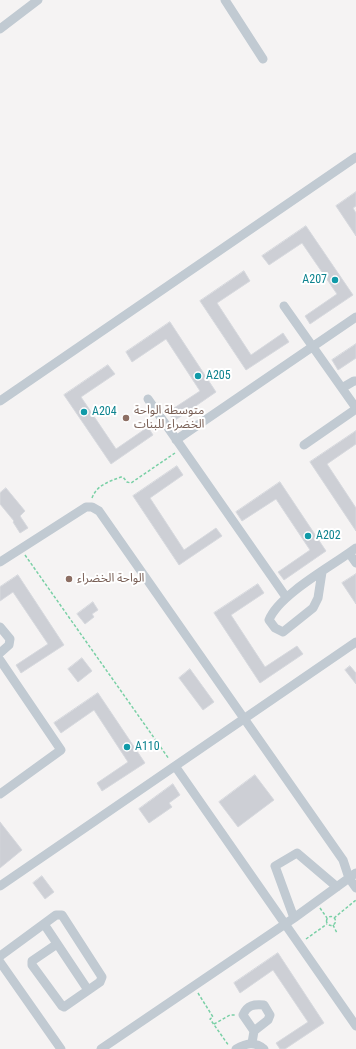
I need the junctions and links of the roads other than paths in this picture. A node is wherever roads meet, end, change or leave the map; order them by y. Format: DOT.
graph roads {
  1 [pos="38,0"];
  2 [pos="225,0"];
  3 [pos="0,29"];
  4 [pos="263,59"];
  5 [pos="356,157"];
  6 [pos="284,306"];
  7 [pos="356,317"];
  8 [pos="313,346"];
  9 [pos="356,381"];
  10 [pos="342,388"];
  11 [pos="148,399"];
  12 [pos="0,401"];
  13 [pos="356,409"];
  14 [pos="176,440"];
  15 [pos="304,444"];
  16 [pos="353,551"];
  17 [pos="0,562"];
  18 [pos="356,563"];
  19 [pos="322,572"];
  20 [pos="286,597"];
  21 [pos="0,627"];
  22 [pos="356,642"];
  23 [pos="0,653"];
  24 [pos="0,660"];
  25 [pos="244,718"];
  26 [pos="175,766"];
  27 [pos="0,794"];
  28 [pos="343,860"];
  29 [pos="356,869"];
  30 [pos="352,876"];
  31 [pos="0,886"];
  32 [pos="337,887"];
  33 [pos="356,888"];
  34 [pos="290,921"];
  35 [pos="44,924"];
  36 [pos="57,944"];
  37 [pos="0,956"];
  38 [pos="0,962"];
  39 [pos="88,990"];
  40 [pos="356,1026"];
  41 [pos="254,1031"];
  42 [pos="252,1043"];
  43 [pos="61,1049"];
  44 [pos="101,1049"];
  45 [pos="236,1049"];
  46 [pos="264,1049"];
  1 -- 3 [label="street"];
  2 -- 4 [label="street"];
  5 -- 12 [label="street"];
  6 -- 8 [label="street"];
  7 -- 8 [label="street"];
  8 -- 10 [label="street"];
  8 -- 14 [label="street"];
  9 -- 10 [label="street"];
  10 -- 13 [label="street"];
  11 -- 14 [label="street"];
  13 -- 15 [label="street"];
  14 -- 20 [label="street"];
  16 -- 18 [label="street"];
  16 -- 19 [label="street"];
  17 -- 25 [label="street"];
  19 -- 20 [label="street"];
  19 -- 20 [label="street"];
  21 -- 23 [label="street"];
  22 -- 25 [label="street"];
  24 -- 27 [label="street"];
  25 -- 26 [label="street"];
  25 -- 28 [label="street"];
  26 -- 31 [label="street"];
  26 -- 34 [label="street"];
  28 -- 29 [label="street"];
  28 -- 30 [label="street"];
  30 -- 32 [label="street"];
  30 -- 33 [label="street"];
  32 -- 34 [label="street"];
  32 -- 34 [label="street"];
  34 -- 40 [label="street"];
  34 -- 44 [label="street"];
  35 -- 36 [label="street"];
  35 -- 37 [label="street"];
  35 -- 39 [label="street"];
  36 -- 39 [label="street"];
  36 -- 39 [label="street"];
  38 -- 43 [label="street"];
  41 -- 41 [label="street"];
  41 -- 42 [label="street"];
  42 -- 45 [label="street"];
  42 -- 46 [label="street"];
}
